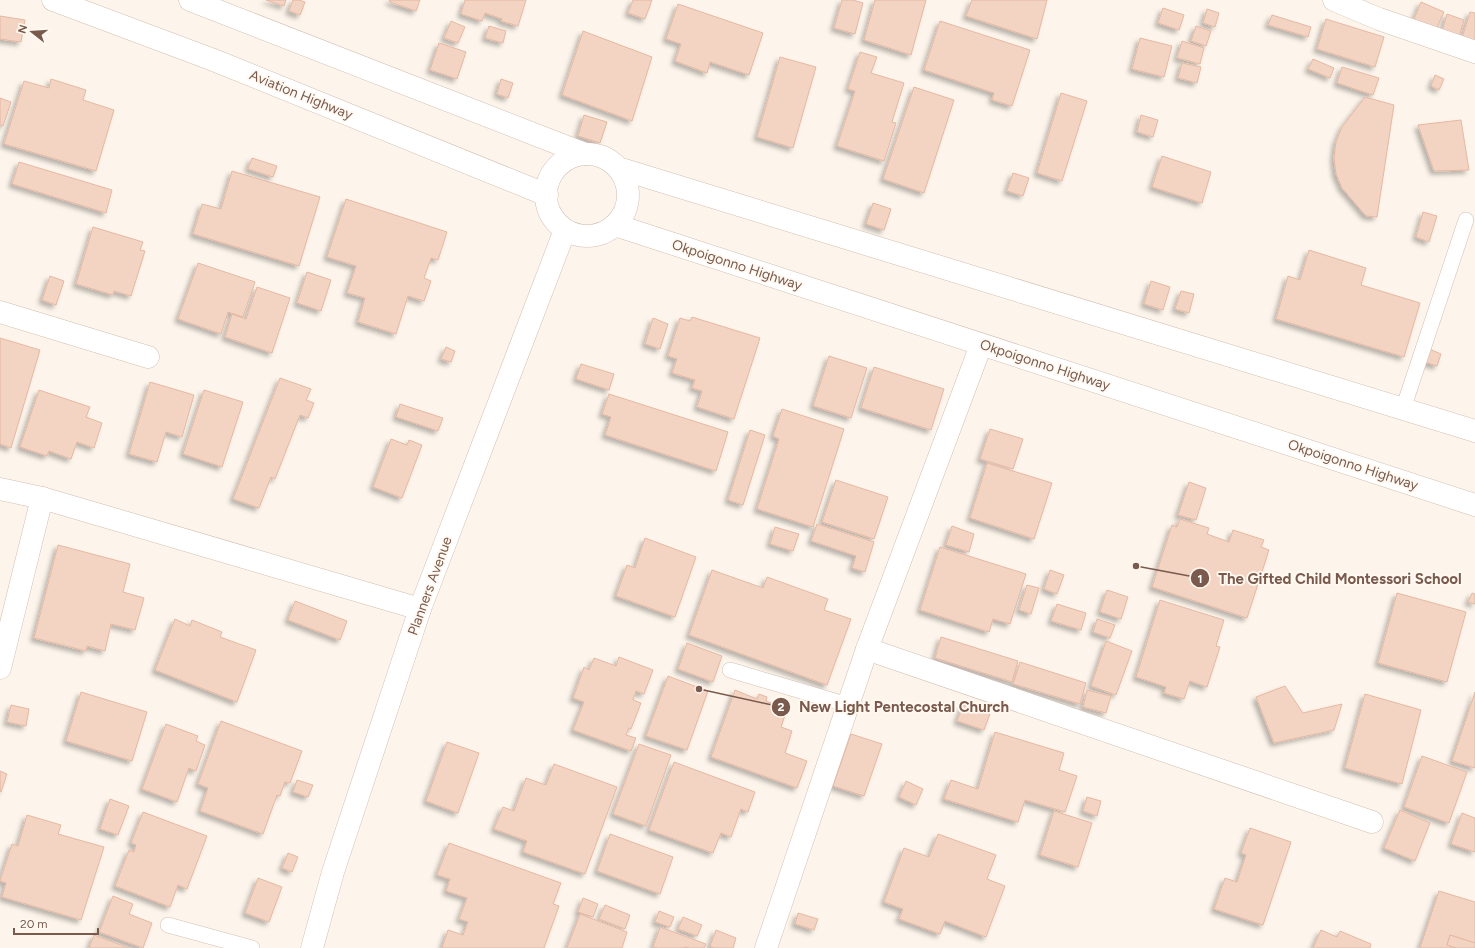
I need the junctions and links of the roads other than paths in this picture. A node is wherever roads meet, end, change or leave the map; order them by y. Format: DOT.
graph roads {
  1 [pos="53,0"];
  2 [pos="190,0"];
  3 [pos="1334,0"];
  4 [pos="1475,52"];
  5 [pos="585,154"];
  6 [pos="618,168"];
  7 [pos="546,195"];
  8 [pos="1466,220"];
  9 [pos="615,225"];
  10 [pos="565,230"];
  11 [pos="0,312"];
  12 [pos="981,345"];
  13 [pos="148,357"];
  14 [pos="1403,409"];
  15 [pos="1475,431"];
  16 [pos="0,489"];
  17 [pos="42,498"];
  18 [pos="1475,505"];
  19 [pos="420,609"];
  20 [pos="867,649"];
  21 [pos="0,668"];
  22 [pos="730,670"];
  23 [pos="848,705"];
  24 [pos="1372,822"];
  25 [pos="168,925"];
  26 [pos="252,948"];
  27 [pos="312,948"];
  28 [pos="766,948"];
  1 -- 7 [label="street, Aviation Highway"];
  2 -- 5 [label="street"];
  3 -- 4 [label="street"];
  5 -- 6 [label="street"];
  5 -- 7 [label="street"];
  6 -- 9 [label="street"];
  6 -- 14 [label="street"];
  7 -- 10 [label="street"];
  8 -- 14 [label="lane"];
  9 -- 10 [label="street"];
  9 -- 12 [label="street, Okpoigonno Highway"];
  10 -- 19 [label="street, Planners Avenue"];
  11 -- 13 [label="street"];
  12 -- 18 [label="street, Okpoigonno Highway"];
  12 -- 20 [label="street"];
  14 -- 15 [label="street"];
  16 -- 17 [label="street"];
  17 -- 19 [label="street"];
  17 -- 21 [label="street"];
  19 -- 27 [label="street, Planners Avenue"];
  20 -- 23 [label="street"];
  20 -- 24 [label="street"];
  22 -- 23 [label="lane"];
  23 -- 28 [label="street"];
  25 -- 26 [label="lane"];
}
